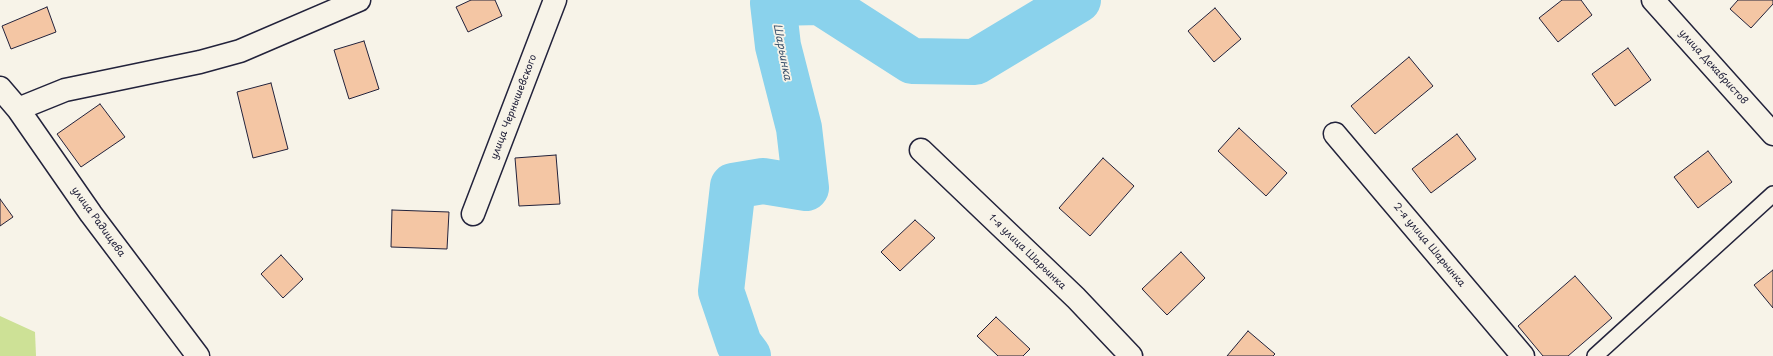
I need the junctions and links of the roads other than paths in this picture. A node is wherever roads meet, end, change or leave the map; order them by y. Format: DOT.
graph roads {
  1 [pos="358,0"];
  2 [pos="555,0"];
  3 [pos="1652,0"];
  4 [pos="0,88"];
  5 [pos="18,109"];
  6 [pos="1335,134"];
  7 [pos="1773,134"];
  8 [pos="921,150"];
  9 [pos="1773,194"];
  10 [pos="473,214"];
  11 [pos="198,356"];
  12 [pos="1131,356"];
  13 [pos="1523,356"];
  14 [pos="1596,356"];
  1 -- 5 [label="street"];
  2 -- 10 [label="street, улица Чернышевского"];
  3 -- 7 [label="street, улица Декабристов"];
  4 -- 5 [label="street, улица Радищева"];
  5 -- 11 [label="street, улица Радищева"];
  6 -- 13 [label="street, 2-я улица Шарьинка"];
  8 -- 12 [label="street, 1-я улица Шарьинка"];
  9 -- 14 [label="lane"];
}
